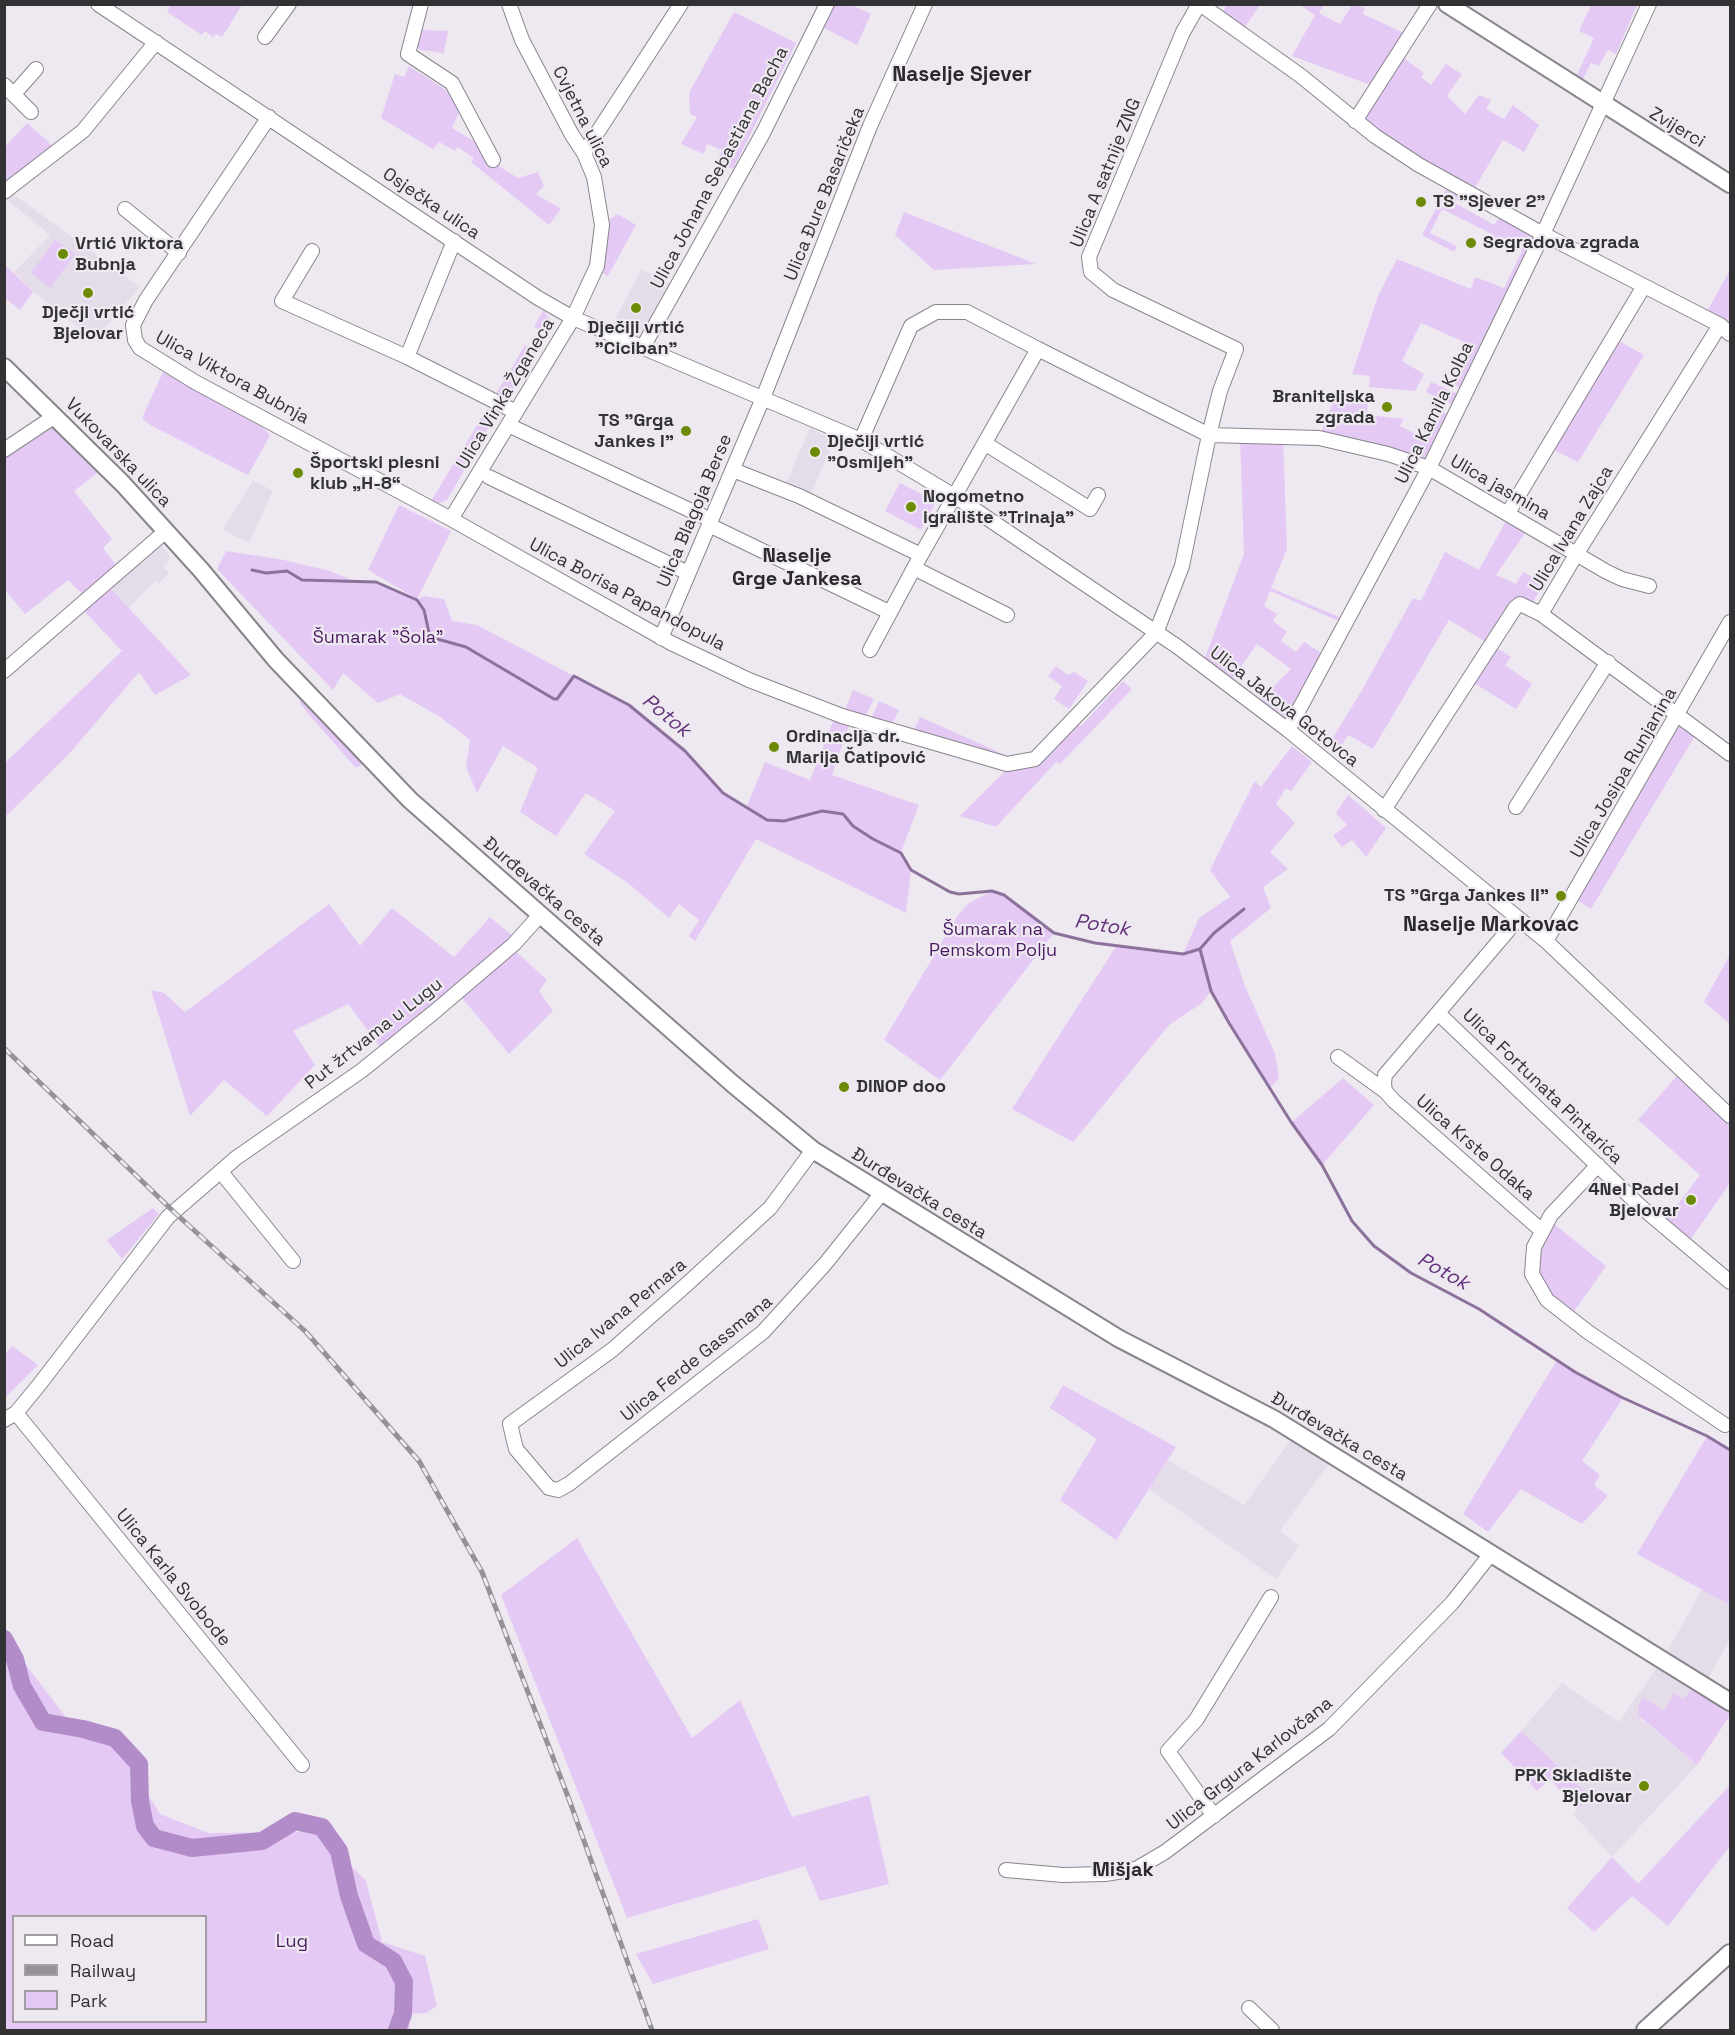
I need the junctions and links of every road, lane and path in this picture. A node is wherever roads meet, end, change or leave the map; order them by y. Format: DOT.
graph roads {
  1 [pos="289,4"];
  2 [pos="421,4"];
  3 [pos="509,4"];
  4 [pos="681,4"];
  5 [pos="827,4"];
  6 [pos="925,4"];
  7 [pos="1200,4"];
  8 [pos="1430,4"];
  9 [pos="1447,4"];
  10 [pos="1649,4"];
  11 [pos="106,7"];
  12 [pos="265,37"];
  13 [pos="156,42"];
  14 [pos="36,69"];
  15 [pos="9,89"];
  16 [pos="1603,106"];
  17 [pos="31,112"];
  18 [pos="269,117"];
  19 [pos="1355,121"];
  20 [pos="584,153"];
  21 [pos="493,160"];
  22 [pos="1731,184"];
  23 [pos="4,192"];
  24 [pos="125,209"];
  25 [pos="1543,234"];
  26 [pos="454,241"];
  27 [pos="312,251"];
  28 [pos="179,253"];
  29 [pos="1644,286"];
  30 [pos="573,318"];
  31 [pos="1725,329"];
  32 [pos="643,347"];
  33 [pos="1038,349"];
  34 [pos="406,357"];
  35 [pos="4,367"];
  36 [pos="763,398"];
  37 [pos="516,412"];
  38 [pos="55,416"];
  39 [pos="508,425"];
  40 [pos="1209,435"];
  41 [pos="861,440"];
  42 [pos="986,444"];
  43 [pos="4,450"];
  44 [pos="1429,468"];
  45 [pos="733,470"];
  46 [pos="489,477"];
  47 [pos="1098,495"];
  48 [pos="956,497"];
  49 [pos="1508,513"];
  50 [pos="451,519"];
  51 [pos="710,523"];
  52 [pos="166,531"];
  53 [pos="1577,553"];
  54 [pos="918,561"];
  55 [pos="201,570"];
  56 [pos="688,573"];
  57 [pos="1648,586"];
  58 [pos="889,612"];
  59 [pos="1541,614"];
  60 [pos="1007,615"];
  61 [pos="1731,622"];
  62 [pos="1156,633"];
  63 [pos="660,638"];
  64 [pos="870,650"];
  65 [pos="1608,662"];
  66 [pos="4,671"];
  67 [pos="1679,714"];
  68 [pos="1288,730"];
  69 [pos="1731,754"];
  70 [pos="1516,807"];
  71 [pos="1384,810"];
  72 [pos="540,915"];
  73 [pos="1517,920"];
  74 [pos="1546,941"];
  75 [pos="1438,1013"];
  76 [pos="1338,1057"];
  77 [pos="1384,1091"];
  78 [pos="1731,1116"];
  79 [pos="813,1150"];
  80 [pos="1598,1165"];
  81 [pos="221,1172"];
  82 [pos="881,1194"];
  83 [pos="1542,1231"];
  84 [pos="293,1261"];
  85 [pos="1731,1282"];
  86 [pos="10,1416"];
  87 [pos="1725,1425"];
  88 [pos="569,1484"];
  89 [pos="1490,1555"];
  90 [pos="1271,1597"];
  91 [pos="1731,1702"];
  92 [pos="302,1766"];
  93 [pos="1214,1816"];
  94 [pos="1006,1870"];
  95 [pos="1731,1953"];
  96 [pos="1248,2008"];
  97 [pos="1272,2031"];
  98 [pos="1645,2031"];
  1 -- 12 [label="street"];
  2 -- 21 [label="street"];
  3 -- 20 [label="street, Cvjetna ulica"];
  4 -- 20 [label="street"];
  5 -- 32 [label="street, Ulica Johana Sebastiana Bacha"];
  6 -- 36 [label="street, Ulica Đure Basaričeka"];
  7 -- 19 [label="street"];
  7 -- 40 [label="street, Ulica A satnije ZNG"];
  8 -- 19 [label="street"];
  9 -- 16 [label="main road, Zvijerci"];
  10 -- 16 [label="street, Ulica Kamila Kolba"];
  11 -- 13 [label="street, Osječka ulica"];
  13 -- 18 [label="street, Osječka ulica"];
  13 -- 23 [label="street"];
  14 -- 15 [label="street"];
  15 -- 17 [label="street"];
  16 -- 22 [label="main road, Zvijerci"];
  16 -- 25 [label="street, Ulica Kamila Kolba"];
  18 -- 26 [label="street, Osječka ulica"];
  18 -- 28 [label="street, Ulica Viktora Bubnja"];
  19 -- 25 [label="street"];
  20 -- 30 [label="street, Cvjetna ulica"];
  24 -- 28 [label="street"];
  25 -- 29 [label="street"];
  25 -- 44 [label="street, Ulica Kamila Kolba"];
  26 -- 30 [label="street, Osječka ulica"];
  26 -- 34 [label="street"];
  27 -- 34 [label="street"];
  28 -- 50 [label="street, Ulica Viktora Bubnja"];
  29 -- 31 [label="street"];
  29 -- 49 [label="street"];
  30 -- 32 [label="street, Osječka ulica"];
  30 -- 37 [label="street, Ulica Vinka Žganeca"];
  31 -- 53 [label="street, Ulica Ivana Zajca"];
  32 -- 36 [label="street, Osječka ulica"];
  33 -- 40 [label="street"];
  33 -- 41 [label="street"];
  33 -- 42 [label="street"];
  34 -- 37 [label="street"];
  35 -- 38 [label="main road, Vukovarska ulica"];
  36 -- 41 [label="street, Ulica Jakova Gotovca"];
  36 -- 45 [label="street, Ulica Blagoja Berse"];
  37 -- 39 [label="street, Ulica Vinka Žganeca"];
  38 -- 43 [label="street"];
  38 -- 52 [label="main road, Vukovarska ulica"];
  39 -- 50 [label="street, Ulica Vinka Žganeca"];
  39 -- 51 [label="street"];
  40 -- 44 [label="street, Ulica jasmina"];
  40 -- 62 [label="street"];
  41 -- 48 [label="street, Ulica Jakova Gotovca"];
  42 -- 47 [label="street"];
  42 -- 48 [label="street"];
  44 -- 49 [label="street, Ulica jasmina"];
  44 -- 68 [label="street, Ulica Kamila Kolba"];
  45 -- 51 [label="street, Ulica Blagoja Berse"];
  45 -- 54 [label="street"];
  46 -- 56 [label="street"];
  48 -- 54 [label="street"];
  48 -- 62 [label="street, Ulica Jakova Gotovca"];
  49 -- 53 [label="street, Ulica jasmina"];
  50 -- 63 [label="street, Ulica Borisa Papandopula"];
  51 -- 56 [label="street, Ulica Blagoja Berse"];
  51 -- 58 [label="street"];
  52 -- 55 [label="main road, Vukovarska ulica"];
  52 -- 66 [label="street"];
  53 -- 57 [label="street, Ulica jasmina"];
  53 -- 59 [label="street, Ulica Ivana Zajca"];
  54 -- 58 [label="street"];
  54 -- 60 [label="street"];
  55 -- 72 [label="main road, Đurđevačka cesta"];
  56 -- 63 [label="street, Ulica Blagoja Berse"];
  58 -- 64 [label="street"];
  59 -- 65 [label="street"];
  59 -- 71 [label="street, Ulica Ivana Zajca"];
  61 -- 67 [label="street, Ulica Josipa Runjanina"];
  62 -- 63 [label="street, Ulica Borisa Papandopula"];
  62 -- 68 [label="street, Ulica Jakova Gotovca"];
  65 -- 67 [label="street"];
  65 -- 70 [label="street"];
  67 -- 69 [label="street"];
  67 -- 74 [label="street, Ulica Josipa Runjanina"];
  68 -- 71 [label="street, Ulica Jakova Gotovca"];
  71 -- 73 [label="street, Ulica Jakova Gotovca"];
  72 -- 79 [label="main road, Đurđevačka cesta"];
  72 -- 81 [label="street, Put žrtvama u Lugu"];
  73 -- 74 [label="street, Ulica Jakova Gotovca"];
  73 -- 75 [label="street"];
  74 -- 78 [label="street, Ulica Jakova Gotovca"];
  75 -- 77 [label="street"];
  75 -- 80 [label="street, Ulica Fortunata Pintarića"];
  76 -- 77 [label="street, Ulica Krste Odaka"];
  77 -- 83 [label="street, Ulica Krste Odaka"];
  79 -- 82 [label="main road, Đurđevačka cesta"];
  79 -- 88 [label="street, Ulica Ivana Pernara"];
  80 -- 83 [label="street"];
  80 -- 85 [label="street, Ulica Fortunata Pintarića"];
  81 -- 84 [label="street"];
  81 -- 86 [label="street, Put žrtvama u Lugu"];
  82 -- 88 [label="street, Ulica Ferde Gassmana"];
  82 -- 89 [label="main road, Đurđevačka cesta"];
  83 -- 87 [label="street"];
  86 -- 92 [label="street, Ulica Karla Svobode"];
  89 -- 91 [label="main road, Đurđevačka cesta"];
  89 -- 93 [label="street, Ulica Grgura Karlovčana"];
  90 -- 93 [label="street"];
  93 -- 94 [label="street, Ulica Grgura Karlovčana"];
  95 -- 98 [label="main road"];
  96 -- 97 [label="street"];
}
